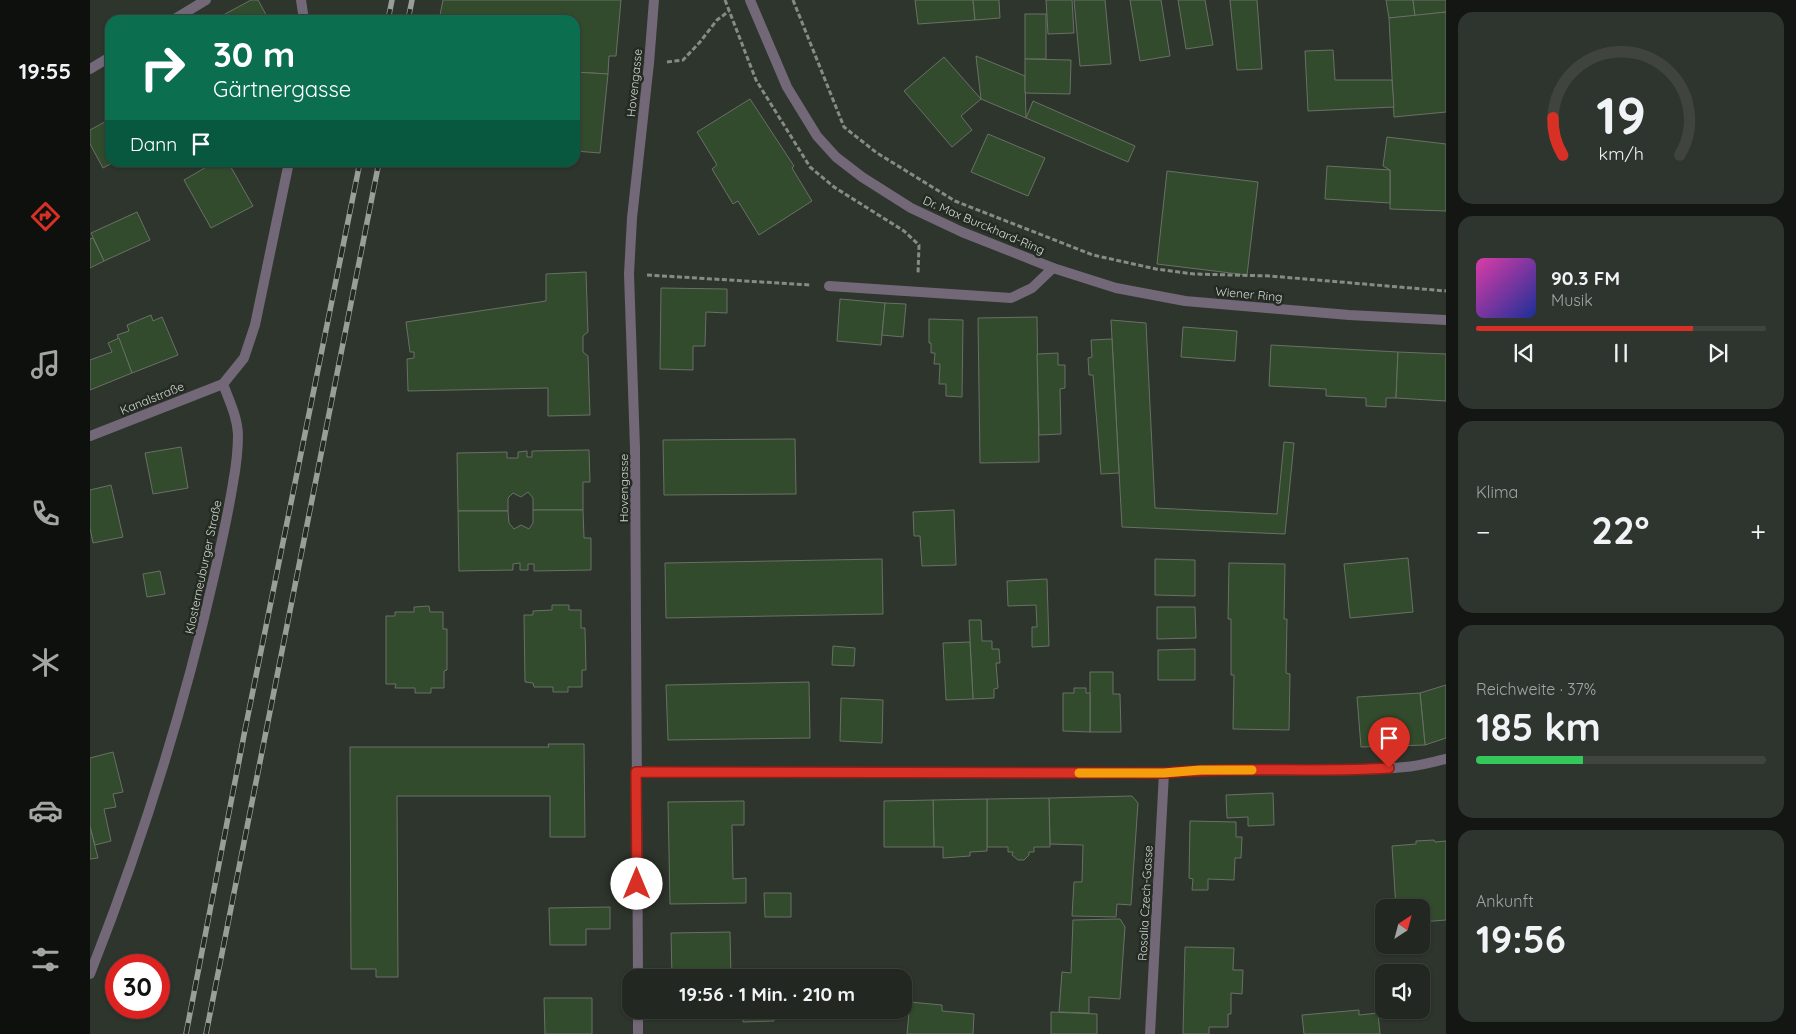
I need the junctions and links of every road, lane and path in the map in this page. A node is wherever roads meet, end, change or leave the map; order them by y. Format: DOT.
graph roads {
  1 [pos="206,0"];
  2 [pos="301,0"];
  3 [pos="654,0"];
  4 [pos="725,0"];
  5 [pos="750,0"];
  6 [pos="794,0"];
  7 [pos="735,8"];
  8 [pos="729,12"];
  9 [pos="181,15"];
  10 [pos="303,15"];
  11 [pos="105,60"];
  12 [pos="649,63"];
  13 [pos="90,69"];
  14 [pos="288,167"];
  15 [pos="1053,268"];
  16 [pos="629,274"];
  17 [pos="829,286"];
  18 [pos="1446,291"];
  19 [pos="1446,320"];
  20 [pos="223,384"];
  21 [pos="90,436"];
  22 [pos="1446,759"];
  23 [pos="636,772"];
  24 [pos="1164,773"];
  25 [pos="638,969"];
  26 [pos="90,974"];
  27 [pos="638,1019"];
  28 [pos="638,1034"];
  29 [pos="1150,1034"];
  1 -- 9 [label="street"];
  2 -- 10 [label="street"];
  3 -- 12 [label="street, Hovengasse"];
  4 -- 8 [label="path"];
  5 -- 15 [label="street, Dr. Max Burckhard-Ring"];
  6 -- 18 [label="path"];
  7 -- 8 [label="path"];
  8 -- 12 [label="path"];
  11 -- 13 [label="street"];
  12 -- 16 [label="street, Hovengasse"];
  14 -- 20 [label="street"];
  15 -- 17 [label="street, Dr. Max Burckhard-Ring"];
  15 -- 19 [label="street, Wiener Ring"];
  16 -- 17 [label="path"];
  16 -- 23 [label="street, Hovengasse"];
  20 -- 21 [label="street, Kanalstraße"];
  20 -- 26 [label="street, Klosterneuburger Straße"];
  22 -- 24 [label="street"];
  23 -- 24 [label="street"];
  23 -- 25 [label="street, Hovengasse"];
  24 -- 29 [label="street, Rosalia Czech-Gasse"];
  27 -- 28 [label="street"];
}
